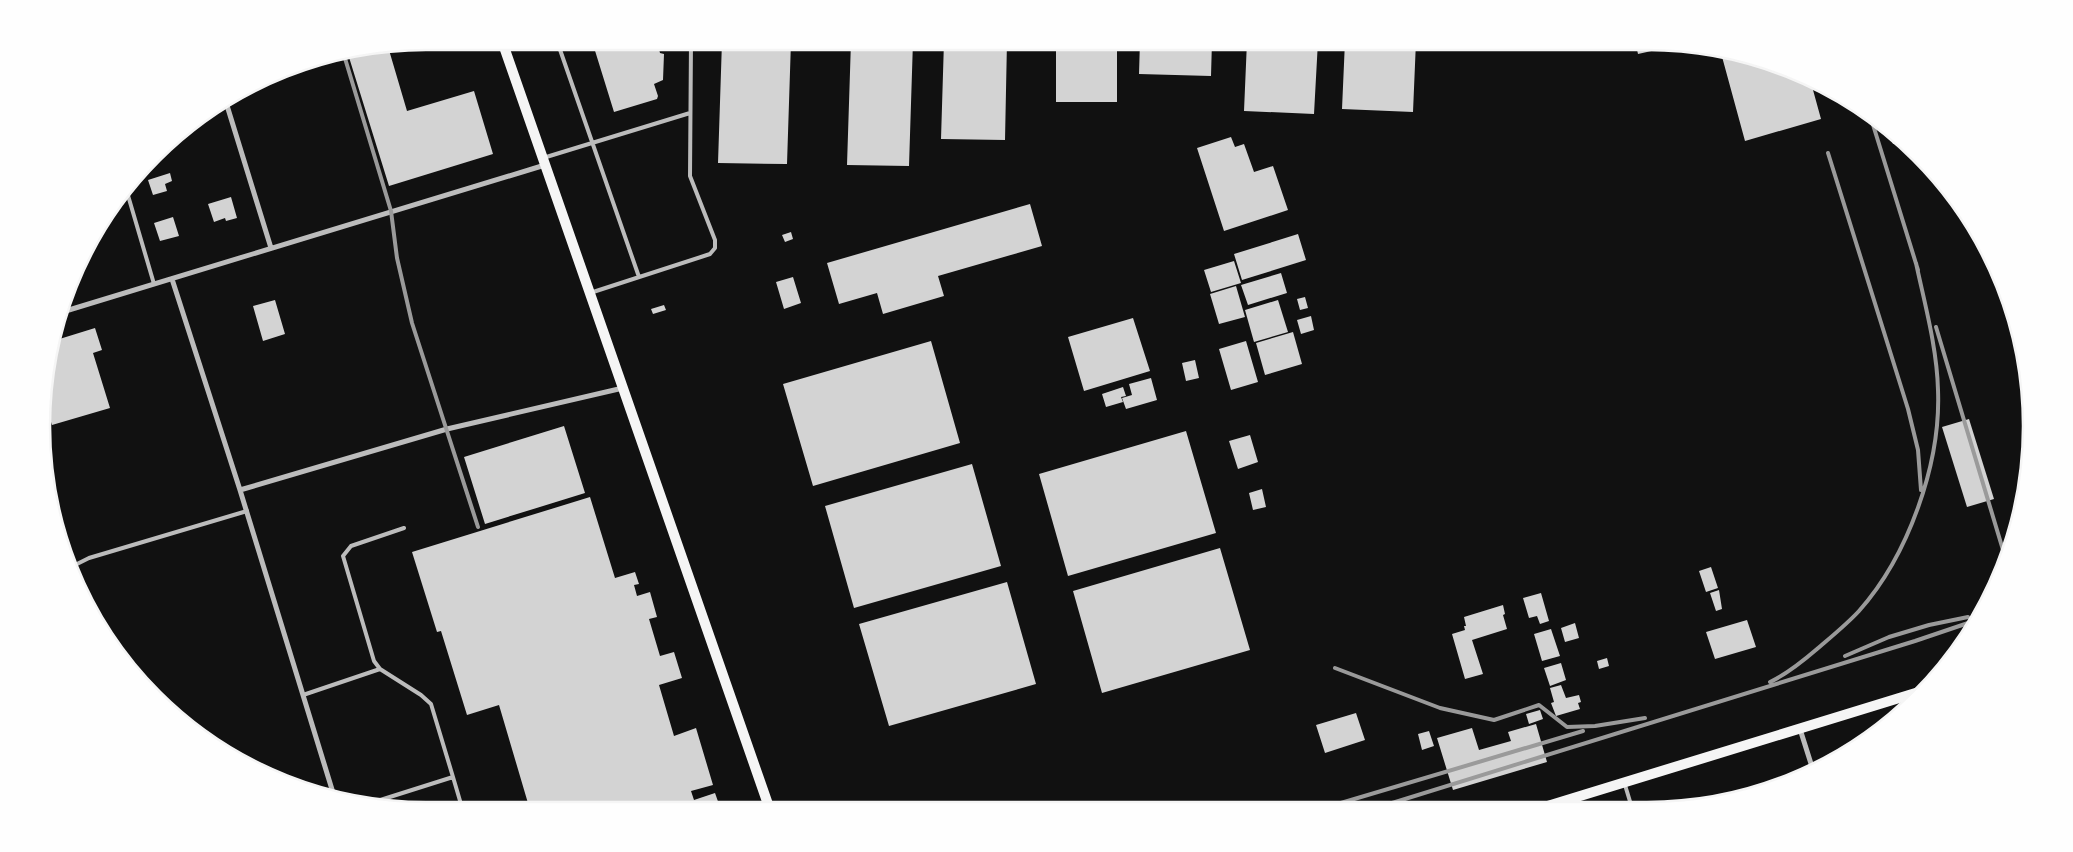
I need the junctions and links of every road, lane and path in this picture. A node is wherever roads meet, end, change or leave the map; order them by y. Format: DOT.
graph roads {
  1 [pos="505,50"];
  2 [pos="560,50"];
  3 [pos="691,50"];
  4 [pos="227,107"];
  5 [pos="690,113"];
  6 [pos="593,143"];
  7 [pos="544,161"];
  8 [pos="128,197"];
  9 [pos="271,248"];
  10 [pos="639,277"];
  11 [pos="172,278"];
  12 [pos="154,284"];
  13 [pos="590,293"];
  14 [pos="69,310"];
  15 [pos="623,388"];
  16 [pos="240,490"];
  17 [pos="246,511"];
  18 [pos="404,528"];
  19 [pos="77,564"];
  20 [pos="380,669"];
  21 [pos="303,695"];
  22 [pos="1910,695"];
  23 [pos="1800,728"];
  24 [pos="1811,764"];
  25 [pos="453,777"];
  26 [pos="1624,782"];
  27 [pos="332,790"];
  28 [pos="382,799"];
  29 [pos="460,802"];
  30 [pos="767,802"];
  31 [pos="1566,802"];
  32 [pos="1630,802"];
  1 -- 7 [label="main road"];
  2 -- 6 [label="lane"];
  3 -- 5 [label="lane"];
  4 -- 9 [label="street"];
  5 -- 6 [label="lane"];
  5 -- 10 [label="lane"];
  6 -- 7 [label="lane"];
  6 -- 10 [label="lane"];
  7 -- 9 [label="street"];
  7 -- 13 [label="main road"];
  8 -- 12 [label="lane"];
  9 -- 11 [label="street"];
  10 -- 13 [label="lane"];
  11 -- 12 [label="street"];
  11 -- 16 [label="street"];
  12 -- 14 [label="street"];
  13 -- 15 [label="main road"];
  15 -- 16 [label="street"];
  15 -- 30 [label="main road"];
  16 -- 17 [label="street"];
  17 -- 19 [label="lane"];
  17 -- 21 [label="street"];
  18 -- 20 [label="lane"];
  20 -- 21 [label="lane"];
  20 -- 25 [label="lane"];
  21 -- 27 [label="street"];
  22 -- 23 [label="main road"];
  23 -- 24 [label="street"];
  23 -- 26 [label="main road"];
  25 -- 28 [label="lane"];
  25 -- 29 [label="lane"];
  26 -- 31 [label="main road"];
  26 -- 32 [label="lane"];
}
